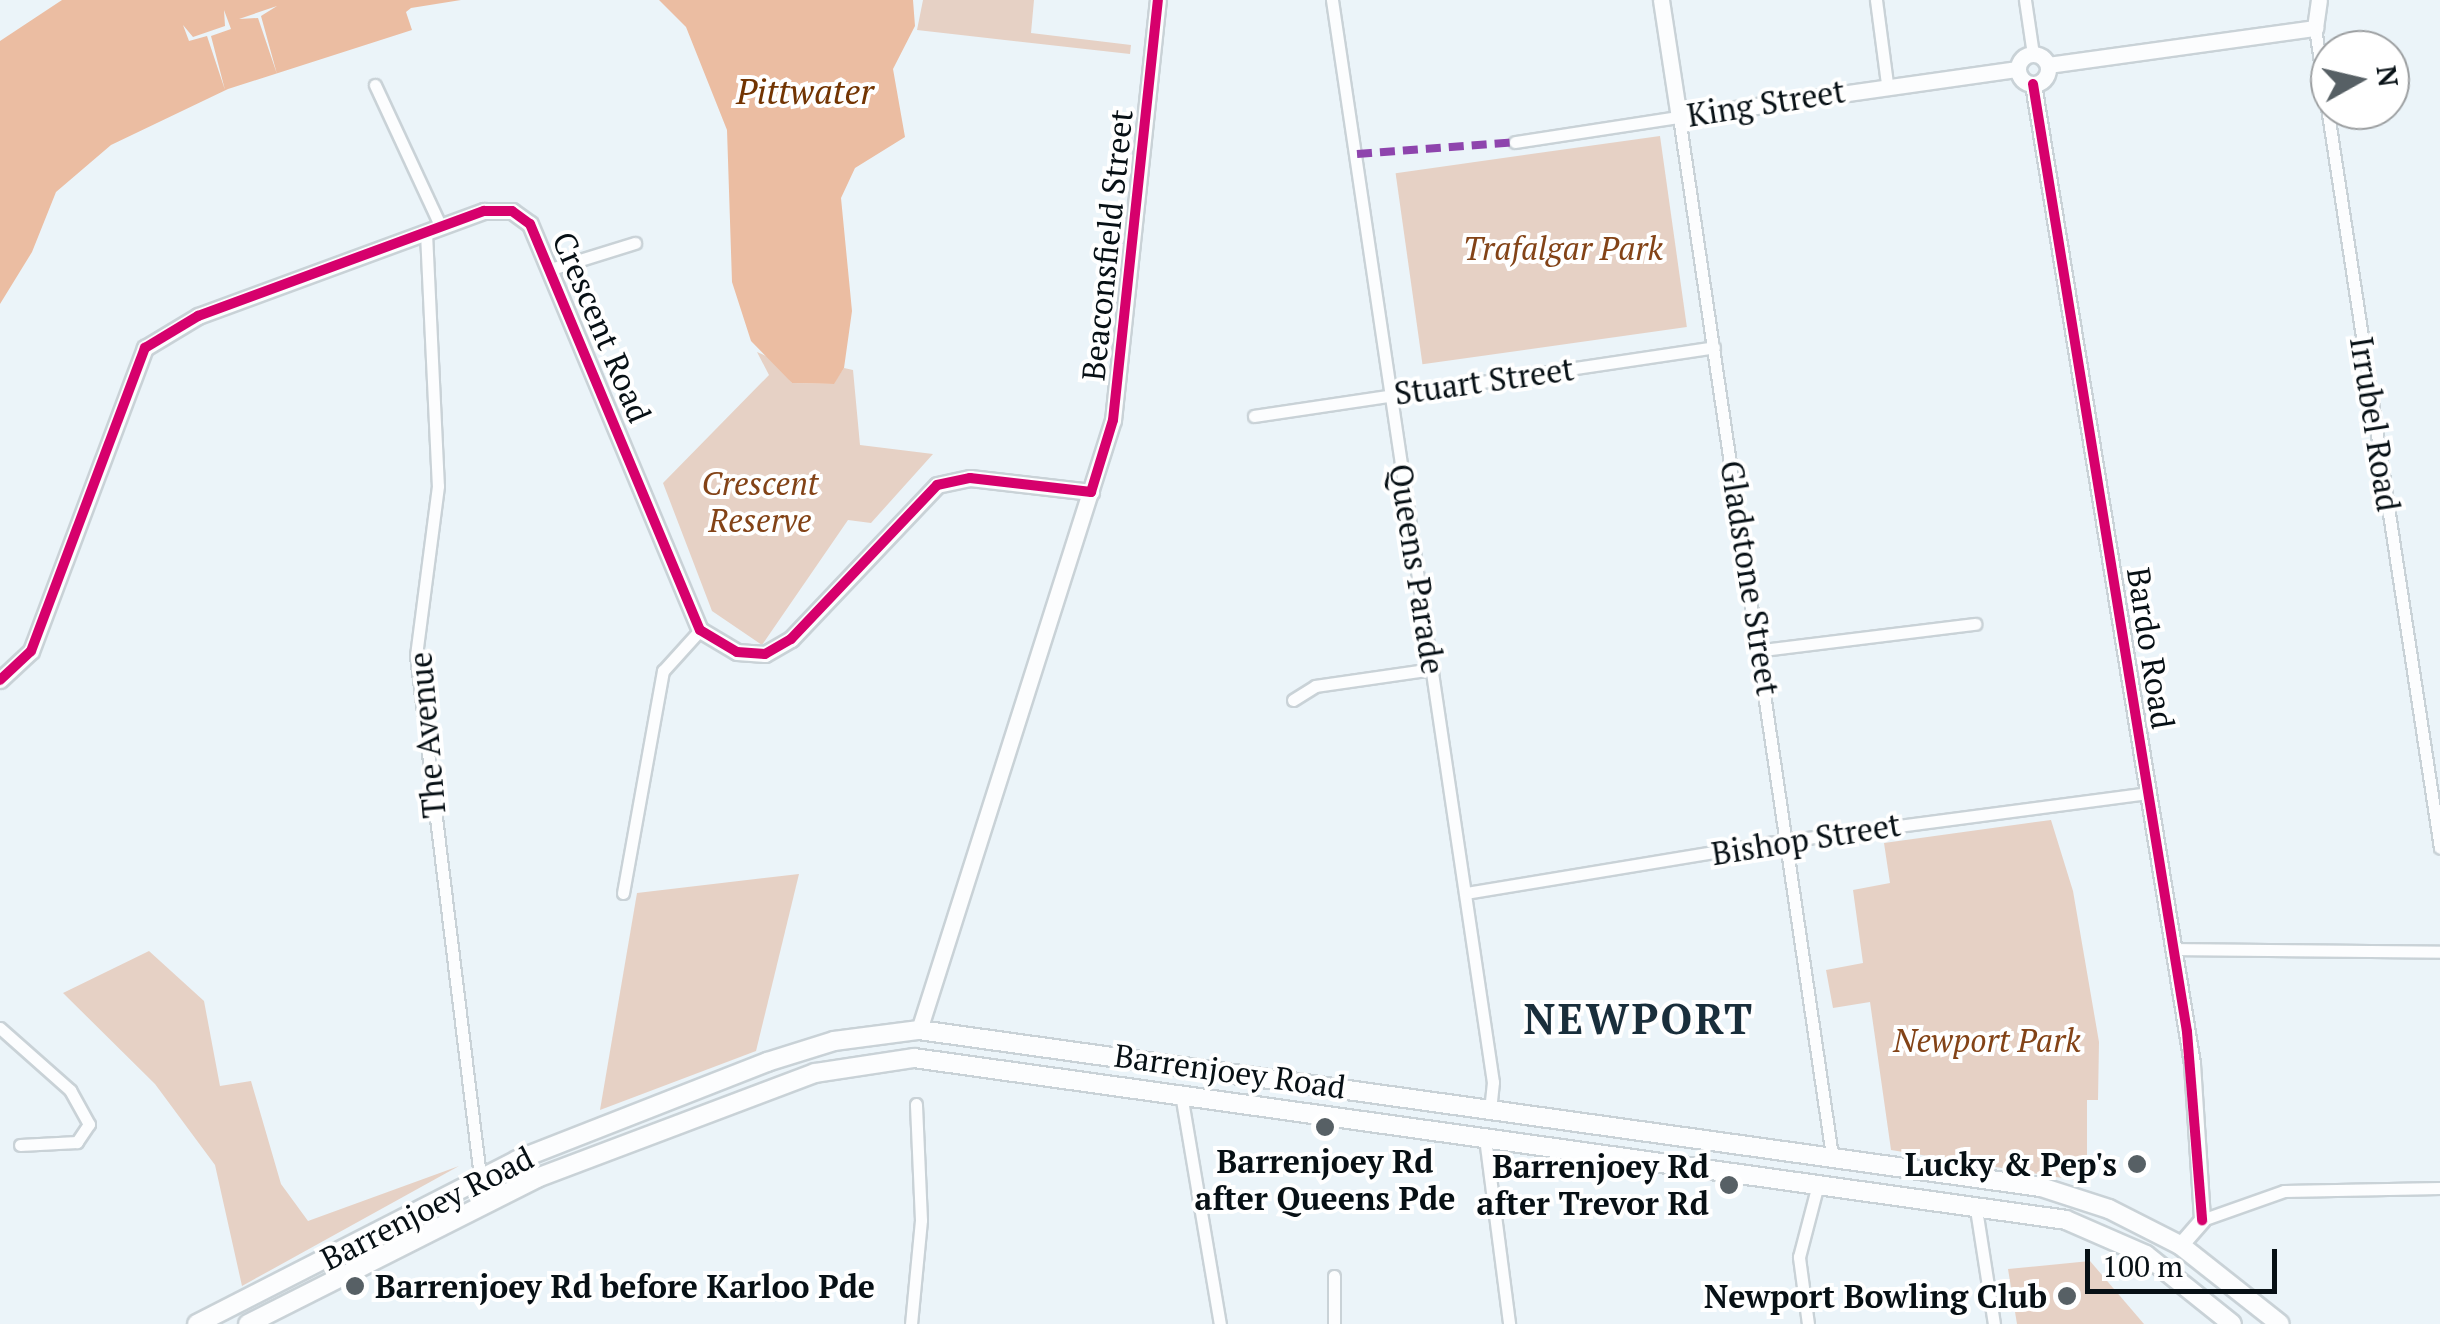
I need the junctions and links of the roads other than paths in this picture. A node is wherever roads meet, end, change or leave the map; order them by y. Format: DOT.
graph roads {
  1 [pos="1158,0"];
  2 [pos="1332,0"];
  3 [pos="1661,0"];
  4 [pos="1876,0"];
  5 [pos="2025,0"];
  6 [pos="2318,0"];
  7 [pos="2315,28"];
  8 [pos="2032,54"];
  9 [pos="2048,65"];
  10 [pos="2018,69"];
  11 [pos="1888,84"];
  12 [pos="2033,84"];
  13 [pos="375,85"];
  14 [pos="1678,117"];
  15 [pos="1515,142"];
  16 [pos="433,230"];
  17 [pos="635,243"];
  18 [pos="551,269"];
  19 [pos="1714,347"];
  20 [pos="1390,394"];
  21 [pos="1254,416"];
  22 [pos="1090,492"];
  23 [pos="1975,624"];
  24 [pos="700,630"];
  25 [pos="1762,650"];
  26 [pos="1433,668"];
  27 [pos="0,680"];
  28 [pos="1293,700"];
  29 [pos="2148,793"];
  30 [pos="1788,842"];
  31 [pos="2440,848"];
  32 [pos="623,893"];
  33 [pos="1466,893"];
  34 [pos="2173,949"];
  35 [pos="2440,952"];
  36 [pos="0,1028"];
  37 [pos="919,1030"];
  38 [pos="914,1058"];
  39 [pos="1181,1094"];
  40 [pos="916,1104"];
  41 [pos="1490,1110"];
  42 [pos="1485,1138"];
  43 [pos="20,1145"];
  44 [pos="1832,1156"];
  45 [pos="480,1176"];
  46 [pos="1979,1180"];
  47 [pos="1817,1188"];
  48 [pos="2440,1188"];
  49 [pos="2422,1191"];
  50 [pos="2440,1198"];
  51 [pos="1976,1209"];
  52 [pos="2202,1220"];
  53 [pos="2180,1246"];
  54 [pos="2164,1268"];
  55 [pos="1334,1276"];
  56 [pos="2240,1290"];
  57 [pos="197,1324"];
  58 [pos="248,1324"];
  59 [pos="912,1324"];
  60 [pos="1220,1324"];
  61 [pos="1334,1324"];
  62 [pos="1509,1324"];
  63 [pos="1808,1324"];
  64 [pos="1994,1324"];
  65 [pos="2232,1324"];
  66 [pos="2240,1324"];
  67 [pos="2280,1324"];
  1 -- 22 [label="street, Beaconsfield Street"];
  2 -- 20 [label="street, Queens Parade"];
  3 -- 14 [label="street, Gladstone Street"];
  4 -- 11 [label="street"];
  5 -- 8 [label="street"];
  6 -- 7 [label="street, Irrubel Road"];
  7 -- 9 [label="street"];
  7 -- 31 [label="street, Irrubel Road"];
  8 -- 9 [label="street"];
  8 -- 10 [label="street"];
  9 -- 12 [label="street"];
  10 -- 11 [label="street, King Street"];
  10 -- 12 [label="street"];
  11 -- 14 [label="street, King Street"];
  12 -- 29 [label="street, Bardo Road"];
  13 -- 16 [label="street, The Avenue"];
  14 -- 15 [label="street, King Street"];
  14 -- 19 [label="street, Gladstone Street"];
  16 -- 18 [label="street, Crescent Road"];
  16 -- 27 [label="street, Crescent Road"];
  16 -- 45 [label="street, The Avenue"];
  17 -- 18 [label="street"];
  18 -- 24 [label="street, Crescent Road"];
  19 -- 20 [label="street, Stuart Street"];
  19 -- 25 [label="street, Gladstone Street"];
  20 -- 21 [label="street, Stuart Street"];
  20 -- 26 [label="street, Queens Parade"];
  22 -- 24 [label="street"];
  22 -- 37 [label="street, Beaconsfield Street"];
  23 -- 25 [label="street"];
  24 -- 32 [label="street"];
  25 -- 30 [label="street, Gladstone Street"];
  26 -- 28 [label="street"];
  26 -- 33 [label="street, Queens Parade"];
  29 -- 30 [label="street, Bishop Street"];
  29 -- 34 [label="street, Bardo Road"];
  30 -- 33 [label="street, Bishop Street"];
  30 -- 44 [label="street, Gladstone Street"];
  33 -- 41 [label="street, Queens Parade"];
  34 -- 35 [label="street"];
  34 -- 52 [label="street, Bardo Road"];
  36 -- 43 [label="street"];
  37 -- 38 [label="main road, Beaconsfield Street"];
  37 -- 41 [label="main road, Barrenjoey Road"];
  37 -- 45 [label="main road, Barrenjoey Road"];
  38 -- 39 [label="main road, Barrenjoey Road"];
  38 -- 58 [label="main road, Barrenjoey Road"];
  39 -- 42 [label="main road, Barrenjoey Road"];
  39 -- 60 [label="street"];
  40 -- 59 [label="street"];
  41 -- 42 [label="main road, Queens Parade"];
  41 -- 44 [label="main road, Barrenjoey Road"];
  42 -- 47 [label="main road, Barrenjoey Road"];
  42 -- 62 [label="street"];
  44 -- 46 [label="main road, Barrenjoey Road"];
  44 -- 47 [label="main road"];
  45 -- 57 [label="main road, Barrenjoey Road"];
  46 -- 51 [label="main road"];
  46 -- 53 [label="main road, Barrenjoey Road"];
  47 -- 51 [label="main road, Barrenjoey Road"];
  47 -- 63 [label="street"];
  48 -- 49 [label="street"];
  49 -- 50 [label="street"];
  49 -- 52 [label="street"];
  51 -- 54 [label="main road, Barrenjoey Road"];
  51 -- 64 [label="street"];
  52 -- 53 [label="street"];
  53 -- 54 [label="main road"];
  53 -- 56 [label="main road, Barrenjoey Road"];
  54 -- 65 [label="main road, Barrenjoey Road"];
  55 -- 61 [label="street"];
  56 -- 66 [label="main road"];
  56 -- 67 [label="main road, Barrenjoey Road"];
}
